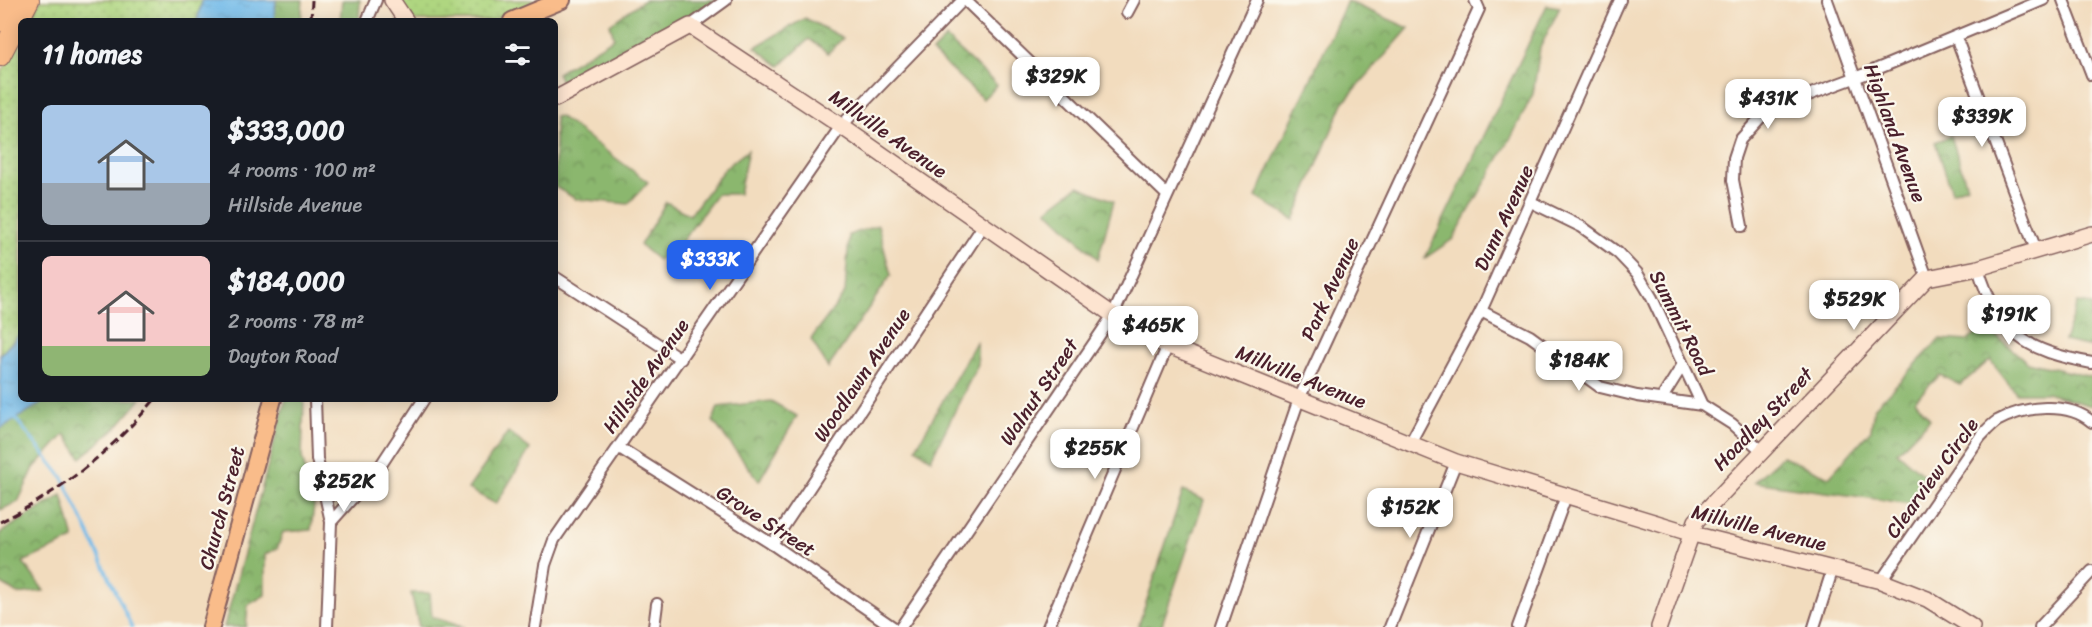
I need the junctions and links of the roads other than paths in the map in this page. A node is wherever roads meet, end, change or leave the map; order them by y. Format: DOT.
graph roads {
  1 [pos="10,0"];
  2 [pos="28,0"];
  3 [pos="376,0"];
  4 [pos="392,0"];
  5 [pos="562,0"];
  6 [pos="726,0"];
  7 [pos="964,0"];
  8 [pos="1134,0"];
  9 [pos="1257,0"];
  10 [pos="1620,0"];
  11 [pos="1827,0"];
  12 [pos="2043,0"];
  13 [pos="2063,0"];
  14 [pos="1477,4"];
  15 [pos="1127,13"];
  16 [pos="19,18"];
  17 [pos="368,18"];
  18 [pos="404,18"];
  19 [pos="519,18"];
  20 [pos="18,20"];
  21 [pos="0,21"];
  22 [pos="690,26"];
  23 [pos="1956,37"];
  24 [pos="0,56"];
  25 [pos="2092,75"];
  26 [pos="1856,78"];
  27 [pos="558,97"];
  28 [pos="841,126"];
  29 [pos="1167,195"];
  30 [pos="1532,202"];
  31 [pos="983,226"];
  32 [pos="1742,226"];
  33 [pos="2092,234"];
  34 [pos="2036,250"];
  35 [pos="1978,268"];
  36 [pos="558,279"];
  37 [pos="1927,279"];
  38 [pos="1481,311"];
  39 [pos="1113,315"];
  40 [pos="1168,345"];
  41 [pos="681,359"];
  42 [pos="2092,363"];
  43 [pos="1682,366"];
  44 [pos="1662,398"];
  45 [pos="1299,399"];
  46 [pos="272,402"];
  47 [pos="315,402"];
  48 [pos="421,402"];
  49 [pos="1702,405"];
  50 [pos="2092,422"];
  51 [pos="1409,445"];
  52 [pos="618,447"];
  53 [pos="1761,450"];
  54 [pos="1456,462"];
  55 [pos="323,484"];
  56 [pos="357,493"];
  57 [pos="1566,496"];
  58 [pos="331,522"];
  59 [pos="1693,534"];
  60 [pos="772,544"];
  61 [pos="1833,568"];
  62 [pos="2092,571"];
  63 [pos="1881,581"];
  64 [pos="657,604"];
  65 [pos="211,627"];
  66 [pos="327,627"];
  67 [pos="535,627"];
  68 [pos="654,627"];
  69 [pos="894,627"];
  70 [pos="900,627"];
  71 [pos="1048,627"];
  72 [pos="1221,627"];
  73 [pos="1390,627"];
  74 [pos="1518,627"];
  75 [pos="1659,627"];
  76 [pos="1815,627"];
  77 [pos="1972,627"];
  78 [pos="2040,627"];
  1 -- 21 [label="highway"];
  2 -- 16 [label="highway"];
  3 -- 17 [label="street"];
  4 -- 18 [label="street"];
  5 -- 19 [label="main road"];
  6 -- 22 [label="street"];
  7 -- 28 [label="street, Hillside Avenue"];
  7 -- 29 [label="street"];
  8 -- 15 [label="street"];
  9 -- 29 [label="street, Walnut Street"];
  10 -- 30 [label="street, Dunn Avenue"];
  11 -- 26 [label="street, Highland Avenue"];
  12 -- 23 [label="street"];
  13 -- 25 [label="street"];
  14 -- 45 [label="street, Park Avenue"];
  20 -- 24 [label="highway"];
  22 -- 27 [label="street"];
  22 -- 28 [label="street, Millville Avenue"];
  23 -- 26 [label="street"];
  23 -- 34 [label="street"];
  26 -- 32 [label="street"];
  26 -- 37 [label="street, Highland Avenue"];
  28 -- 31 [label="street, Millville Avenue"];
  28 -- 41 [label="street, Hillside Avenue"];
  29 -- 39 [label="street, Walnut Street"];
  30 -- 38 [label="street, Dunn Avenue"];
  30 -- 43 [label="street, Summit Road"];
  31 -- 39 [label="street, Millville Avenue"];
  31 -- 60 [label="street, Woodlawn Avenue"];
  33 -- 34 [label="street"];
  34 -- 35 [label="street"];
  35 -- 37 [label="street"];
  35 -- 42 [label="street"];
  36 -- 41 [label="street"];
  37 -- 53 [label="street, Hoadley Street"];
  38 -- 44 [label="street"];
  38 -- 51 [label="street, Dunn Avenue"];
  39 -- 40 [label="street, Millville Avenue"];
  39 -- 70 [label="street, Walnut Street"];
  40 -- 45 [label="street, Millville Avenue"];
  40 -- 71 [label="street"];
  41 -- 52 [label="street, Hillside Avenue"];
  43 -- 44 [label="street"];
  43 -- 49 [label="street, Summit Road"];
  44 -- 49 [label="street"];
  45 -- 51 [label="street, Millville Avenue"];
  45 -- 72 [label="street, Park Avenue"];
  46 -- 65 [label="main road, Church Street"];
  47 -- 55 [label="street"];
  48 -- 56 [label="street"];
  49 -- 53 [label="street, Summit Road"];
  50 -- 63 [label="street, Clearview Circle"];
  51 -- 54 [label="street, Millville Avenue"];
  52 -- 60 [label="street, Grove Street"];
  52 -- 67 [label="street, Hillside Avenue"];
  53 -- 59 [label="street, Hoadley Street"];
  54 -- 57 [label="street, Millville Avenue"];
  54 -- 73 [label="street"];
  55 -- 56 [label="street"];
  55 -- 58 [label="street"];
  56 -- 58 [label="street"];
  57 -- 59 [label="street, Millville Avenue"];
  57 -- 74 [label="street"];
  58 -- 66 [label="street"];
  59 -- 61 [label="street, Millville Avenue"];
  59 -- 75 [label="street, Hoadley Street"];
  60 -- 69 [label="street, Grove Street"];
  61 -- 63 [label="street, Millville Avenue"];
  61 -- 76 [label="street"];
  62 -- 78 [label="street"];
  63 -- 77 [label="street, Millville Avenue"];
  64 -- 68 [label="street"];
}
